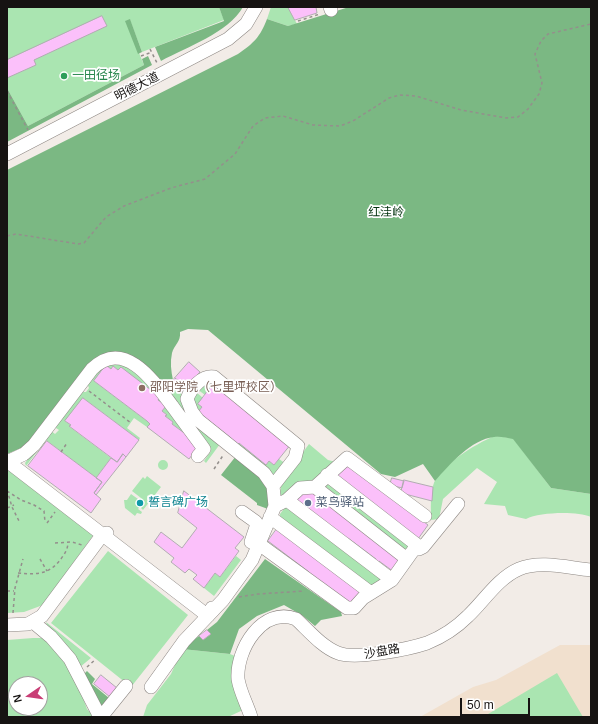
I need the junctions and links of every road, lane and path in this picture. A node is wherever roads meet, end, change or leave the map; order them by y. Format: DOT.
graph roads {
  1 [pos="256,7"];
  2 [pos="330,9"];
  3 [pos="298,21"];
  4 [pos="591,24"];
  5 [pos="150,49"];
  6 [pos="152,52"];
  7 [pos="141,56"];
  8 [pos="156,62"];
  9 [pos="7,91"];
  10 [pos="34,140"];
  11 [pos="7,154"];
  12 [pos="7,236"];
  13 [pos="80,385"];
  14 [pos="131,423"];
  15 [pos="67,443"];
  16 [pos="228,450"];
  17 [pos="61,452"];
  18 [pos="198,456"];
  19 [pos="8,462"];
  20 [pos="214,469"];
  21 [pos="327,475"];
  22 [pos="273,486"];
  23 [pos="315,487"];
  24 [pos="7,491"];
  25 [pos="8,498"];
  26 [pos="287,500"];
  27 [pos="458,504"];
  28 [pos="12,505"];
  29 [pos="7,508"];
  30 [pos="242,512"];
  31 [pos="273,512"];
  32 [pos="425,516"];
  33 [pos="45,522"];
  34 [pos="20,523"];
  35 [pos="105,533"];
  36 [pos="68,542"];
  37 [pos="55,543"];
  38 [pos="259,544"];
  39 [pos="83,546"];
  40 [pos="411,554"];
  41 [pos="23,559"];
  42 [pos="40,559"];
  43 [pos="591,570"];
  44 [pos="47,571"];
  45 [pos="18,573"];
  46 [pos="392,580"];
  47 [pos="321,590"];
  48 [pos="7,591"];
  49 [pos="14,591"];
  50 [pos="371,593"];
  51 [pos="223,600"];
  52 [pos="13,613"];
  53 [pos="208,616"];
  54 [pos="33,622"];
  55 [pos="7,625"];
  56 [pos="96,659"];
  57 [pos="85,668"];
  58 [pos="126,686"];
  59 [pos="151,687"];
  60 [pos="100,717"];
  61 [pos="251,717"];
  1 -- 10 [label="street, 明德大道"];
  2 -- 3 [label="path"];
  4 -- 12 [label="path"];
  5 -- 6 [label="path"];
  6 -- 7 [label="path"];
  6 -- 8 [label="path"];
  9 -- 10 [label="path"];
  10 -- 11 [label="street, 明德大道"];
  13 -- 14 [label="path"];
  13 -- 18 [label="street"];
  13 -- 19 [label="street"];
  15 -- 17 [label="path"];
  16 -- 20 [label="path"];
  19 -- 35 [label="street"];
  21 -- 23 [label="street"];
  21 -- 32 [label="street"];
  21 -- 40 [label="street"];
  22 -- 22 [label="street"];
  22 -- 31 [label="street"];
  23 -- 26 [label="street"];
  23 -- 40 [label="street"];
  24 -- 25 [label="path"];
  24 -- 33 [label="path"];
  25 -- 28 [label="path"];
  26 -- 31 [label="street"];
  26 -- 46 [label="street"];
  27 -- 40 [label="street"];
  28 -- 29 [label="path"];
  28 -- 34 [label="path"];
  30 -- 53 [label="street"];
  31 -- 38 [label="street"];
  31 -- 50 [label="street"];
  35 -- 53 [label="street"];
  35 -- 54 [label="street"];
  36 -- 37 [label="path"];
  36 -- 39 [label="path"];
  36 -- 44 [label="path"];
  38 -- 47 [label="street"];
  38 -- 51 [label="street"];
  40 -- 46 [label="street"];
  41 -- 45 [label="path"];
  42 -- 44 [label="path"];
  43 -- 61 [label="street, 沙盘路"];
  44 -- 45 [label="path"];
  45 -- 49 [label="path"];
  46 -- 50 [label="street"];
  47 -- 50 [label="street"];
  47 -- 51 [label="path"];
  48 -- 49 [label="path"];
  49 -- 52 [label="path"];
  51 -- 53 [label="street"];
  53 -- 59 [label="street"];
  54 -- 55 [label="street"];
  54 -- 60 [label="street"];
  56 -- 57 [label="path"];
  58 -- 60 [label="street"];
}
